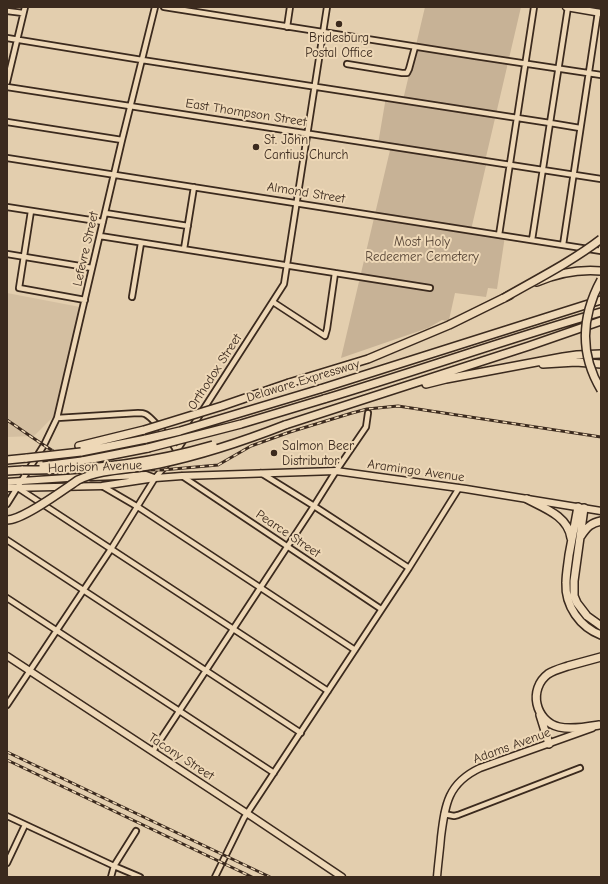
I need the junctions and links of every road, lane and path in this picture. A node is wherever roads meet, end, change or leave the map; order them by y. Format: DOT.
graph roads {
  1 [pos="25,7"];
  2 [pos="155,7"];
  3 [pos="164,7"];
  4 [pos="290,7"];
  5 [pos="328,7"];
  6 [pos="534,7"];
  7 [pos="567,7"];
  8 [pos="7,11"];
  9 [pos="600,13"];
  10 [pos="23,14"];
  11 [pos="287,27"];
  12 [pos="324,32"];
  13 [pos="7,38"];
  14 [pos="17,40"];
  15 [pos="415,47"];
  16 [pos="142,60"];
  17 [pos="347,64"];
  18 [pos="526,64"];
  19 [pos="558,68"];
  20 [pos="589,73"];
  21 [pos="601,75"];
  22 [pos="7,82"];
  23 [pos="7,87"];
  24 [pos="314,87"];
  25 [pos="131,106"];
  26 [pos="517,118"];
  27 [pos="7,122"];
  28 [pos="550,123"];
  29 [pos="580,128"];
  30 [pos="308,133"];
  31 [pos="122,140"];
  32 [pos="7,158"];
  33 [pos="509,165"];
  34 [pos="543,170"];
  35 [pos="573,174"];
  36 [pos="114,175"];
  37 [pos="601,179"];
  38 [pos="194,187"];
  39 [pos="297,203"];
  40 [pos="7,207"];
  41 [pos="31,211"];
  42 [pos="105,213"];
  43 [pos="103,222"];
  44 [pos="188,226"];
  45 [pos="499,235"];
  46 [pos="100,236"];
  47 [pos="601,239"];
  48 [pos="532,240"];
  49 [pos="141,243"];
  50 [pos="563,245"];
  51 [pos="184,249"];
  52 [pos="601,250"];
  53 [pos="7,254"];
  54 [pos="24,257"];
  55 [pos="288,265"];
  56 [pos="92,268"];
  57 [pos="601,271"];
  58 [pos="335,273"];
  59 [pos="601,280"];
  60 [pos="430,288"];
  61 [pos="132,297"];
  62 [pos="504,298"];
  63 [pos="85,300"];
  64 [pos="601,300"];
  65 [pos="273,302"];
  66 [pos="601,312"];
  67 [pos="601,321"];
  68 [pos="601,354"];
  69 [pos="600,364"];
  70 [pos="505,368"];
  71 [pos="601,390"];
  72 [pos="370,398"];
  73 [pos="368,413"];
  74 [pos="57,418"];
  75 [pos="285,425"];
  76 [pos="80,449"];
  77 [pos="176,452"];
  78 [pos="7,460"];
  79 [pos="23,470"];
  80 [pos="7,471"];
  81 [pos="336,471"];
  82 [pos="260,473"];
  83 [pos="182,476"];
  84 [pos="155,478"];
  85 [pos="22,481"];
  86 [pos="7,482"];
  87 [pos="102,486"];
  88 [pos="7,488"];
  89 [pos="18,488"];
  90 [pos="459,488"];
  91 [pos="527,499"];
  92 [pos="7,504"];
  93 [pos="314,506"];
  94 [pos="138,507"];
  95 [pos="581,508"];
  96 [pos="601,511"];
  97 [pos="7,520"];
  98 [pos="601,521"];
  99 [pos="580,538"];
  100 [pos="7,540"];
  101 [pos="572,540"];
  102 [pos="287,547"];
  103 [pos="111,549"];
  104 [pos="409,568"];
  105 [pos="260,588"];
  106 [pos="83,589"];
  107 [pos="7,598"];
  108 [pos="381,609"];
  109 [pos="601,626"];
  110 [pos="233,629"];
  111 [pos="57,630"];
  112 [pos="601,635"];
  113 [pos="355,650"];
  114 [pos="7,656"];
  115 [pos="601,657"];
  116 [pos="206,670"];
  117 [pos="30,671"];
  118 [pos="328,691"];
  119 [pos="7,705"];
  120 [pos="179,711"];
  121 [pos="539,712"];
  122 [pos="600,725"];
  123 [pos="301,733"];
  124 [pos="549,744"];
  125 [pos="153,751"];
  126 [pos="580,768"];
  127 [pos="274,773"];
  128 [pos="247,814"];
  129 [pos="444,814"];
  130 [pos="7,816"];
  131 [pos="25,824"];
  132 [pos="136,831"];
  133 [pos="7,863"];
  134 [pos="114,866"];
  135 [pos="111,877"];
  136 [pos="140,877"];
  137 [pos="215,877"];
  138 [pos="342,877"];
  139 [pos="437,877"];
  1 -- 10 [label="street"];
  2 -- 16 [label="street, Lefevre Street"];
  3 -- 11 [label="street"];
  4 -- 11 [label="street"];
  5 -- 12 [label="street, Orthodox Street"];
  6 -- 18 [label="street"];
  7 -- 9 [label="main road"];
  7 -- 19 [label="street"];
  8 -- 10 [label="street"];
  9 -- 20 [label="street"];
  10 -- 14 [label="street"];
  11 -- 12 [label="street"];
  12 -- 15 [label="street"];
  12 -- 24 [label="street, Orthodox Street"];
  13 -- 14 [label="street"];
  14 -- 16 [label="street"];
  14 -- 22 [label="street"];
  15 -- 17 [label="street"];
  15 -- 18 [label="street"];
  16 -- 24 [label="street"];
  16 -- 25 [label="street, Lefevre Street"];
  18 -- 19 [label="street"];
  18 -- 26 [label="street"];
  19 -- 20 [label="street"];
  19 -- 28 [label="street"];
  20 -- 21 [label="street"];
  20 -- 29 [label="street"];
  23 -- 25 [label="street, East Thompson Street"];
  24 -- 26 [label="street"];
  24 -- 30 [label="street, Orthodox Street"];
  25 -- 30 [label="street, East Thompson Street"];
  25 -- 31 [label="street, Lefevre Street"];
  26 -- 28 [label="street"];
  26 -- 33 [label="street"];
  27 -- 31 [label="street"];
  28 -- 29 [label="street"];
  28 -- 34 [label="street"];
  29 -- 35 [label="street"];
  30 -- 33 [label="street, East Thompson Street"];
  30 -- 39 [label="street, Orthodox Street"];
  31 -- 36 [label="street, Lefevre Street"];
  32 -- 36 [label="street, Almond Street"];
  33 -- 34 [label="street, East Thompson Street"];
  33 -- 45 [label="street"];
  34 -- 35 [label="street, East Thompson Street"];
  34 -- 48 [label="street"];
  35 -- 37 [label="street, East Thompson Street"];
  35 -- 50 [label="street"];
  36 -- 38 [label="street, Almond Street"];
  36 -- 42 [label="street, Lefevre Street"];
  38 -- 39 [label="street, Almond Street"];
  38 -- 44 [label="street"];
  39 -- 45 [label="street, Almond Street"];
  39 -- 55 [label="street, Orthodox Street"];
  40 -- 41 [label="street"];
  41 -- 43 [label="street"];
  41 -- 54 [label="street"];
  42 -- 43 [label="street, Lefevre Street"];
  42 -- 44 [label="street"];
  43 -- 46 [label="street, Lefevre Street"];
  44 -- 51 [label="street"];
  45 -- 48 [label="street, Almond Street"];
  46 -- 49 [label="street"];
  46 -- 56 [label="street, Lefevre Street"];
  47 -- 62 [label="highway, bridge"];
  48 -- 50 [label="street, Almond Street"];
  49 -- 51 [label="street"];
  49 -- 61 [label="street"];
  50 -- 52 [label="street, Almond Street"];
  51 -- 55 [label="street"];
  53 -- 54 [label="street"];
  54 -- 56 [label="street"];
  54 -- 63 [label="street"];
  55 -- 58 [label="street"];
  55 -- 65 [label="street, Orthodox Street"];
  56 -- 63 [label="street, Lefevre Street"];
  57 -- 62 [label="highway, bridge"];
  58 -- 60 [label="street"];
  58 -- 65 [label="street"];
  59 -- 71 [label="highway, bridge"];
  62 -- 76 [label="highway, bridge"];
  63 -- 74 [label="street, Lefevre Street"];
  64 -- 76 [label="highway, Delaware Expressway, bridge"];
  65 -- 77 [label="street, Orthodox Street"];
  66 -- 79 [label="highway, Delaware Expressway, bridge"];
  67 -- 72 [label="highway"];
  68 -- 70 [label="highway"];
  69 -- 70 [label="highway"];
  70 -- 72 [label="highway"];
  72 -- 75 [label="highway"];
  73 -- 81 [label="street"];
  74 -- 77 [label="street"];
  74 -- 85 [label="street, Lefevre Street"];
  75 -- 79 [label="highway, bridge"];
  75 -- 97 [label="highway, bridge"];
  76 -- 78 [label="highway, bridge"];
  77 -- 84 [label="street, Orthodox Street"];
  79 -- 80 [label="highway, Delaware Expressway"];
  81 -- 82 [label="main road, Aramingo Avenue"];
  81 -- 90 [label="main road, Aramingo Avenue"];
  81 -- 93 [label="street"];
  82 -- 83 [label="main road, Aramingo Avenue"];
  82 -- 93 [label="street"];
  83 -- 84 [label="main road, Aramingo Avenue"];
  83 -- 102 [label="street, Pearce Street"];
  84 -- 85 [label="main road, Harbison Avenue"];
  84 -- 87 [label="main road, Harbison Avenue"];
  84 -- 94 [label="street, Orthodox Street"];
  85 -- 86 [label="main road, Harbison Avenue"];
  85 -- 89 [label="street, Lefevre Street"];
  87 -- 89 [label="main road, Harbison Avenue"];
  87 -- 94 [label="street"];
  88 -- 89 [label="main road, Harbison Avenue"];
  89 -- 92 [label="street, Lefevre Street"];
  89 -- 103 [label="street"];
  90 -- 91 [label="main road, Aramingo Avenue"];
  90 -- 104 [label="street"];
  91 -- 95 [label="main road, Aramingo Avenue"];
  91 -- 101 [label="highway"];
  93 -- 102 [label="street"];
  93 -- 104 [label="street"];
  94 -- 103 [label="street, Orthodox Street"];
  94 -- 105 [label="street"];
  95 -- 96 [label="main road, Aramingo Avenue"];
  95 -- 99 [label="highway"];
  95 -- 101 [label="highway"];
  98 -- 99 [label="highway"];
  99 -- 109 [label="highway"];
  100 -- 106 [label="street"];
  101 -- 112 [label="highway"];
  102 -- 105 [label="street"];
  102 -- 108 [label="street, Pearce Street"];
  103 -- 106 [label="street, Orthodox Street"];
  103 -- 110 [label="street"];
  104 -- 108 [label="street"];
  105 -- 110 [label="street"];
  105 -- 113 [label="street"];
  106 -- 111 [label="street, Orthodox Street"];
  106 -- 116 [label="street"];
  107 -- 111 [label="street"];
  108 -- 113 [label="street"];
  110 -- 116 [label="street"];
  110 -- 118 [label="street"];
  111 -- 117 [label="street, Orthodox Street"];
  111 -- 120 [label="street"];
  113 -- 118 [label="street"];
  114 -- 117 [label="main road, Tacony Street"];
  115 -- 121 [label="highway"];
  116 -- 120 [label="street"];
  116 -- 123 [label="street"];
  117 -- 119 [label="street, Orthodox Street"];
  117 -- 125 [label="main road, Tacony Street"];
  118 -- 123 [label="street"];
  120 -- 125 [label="street"];
  120 -- 127 [label="street"];
  121 -- 122 [label="highway"];
  121 -- 124 [label="highway"];
  122 -- 124 [label="main road, Adams Avenue"];
  123 -- 127 [label="street"];
  124 -- 129 [label="main road, Adams Avenue"];
  125 -- 128 [label="main road, Tacony Street"];
  126 -- 129 [label="street"];
  127 -- 128 [label="street"];
  128 -- 137 [label="street"];
  128 -- 138 [label="main road, Tacony Street"];
  129 -- 139 [label="main road, Adams Avenue"];
  130 -- 131 [label="street"];
  131 -- 133 [label="street"];
  131 -- 134 [label="street"];
  132 -- 134 [label="street"];
  134 -- 135 [label="street"];
  134 -- 136 [label="street"];
}
